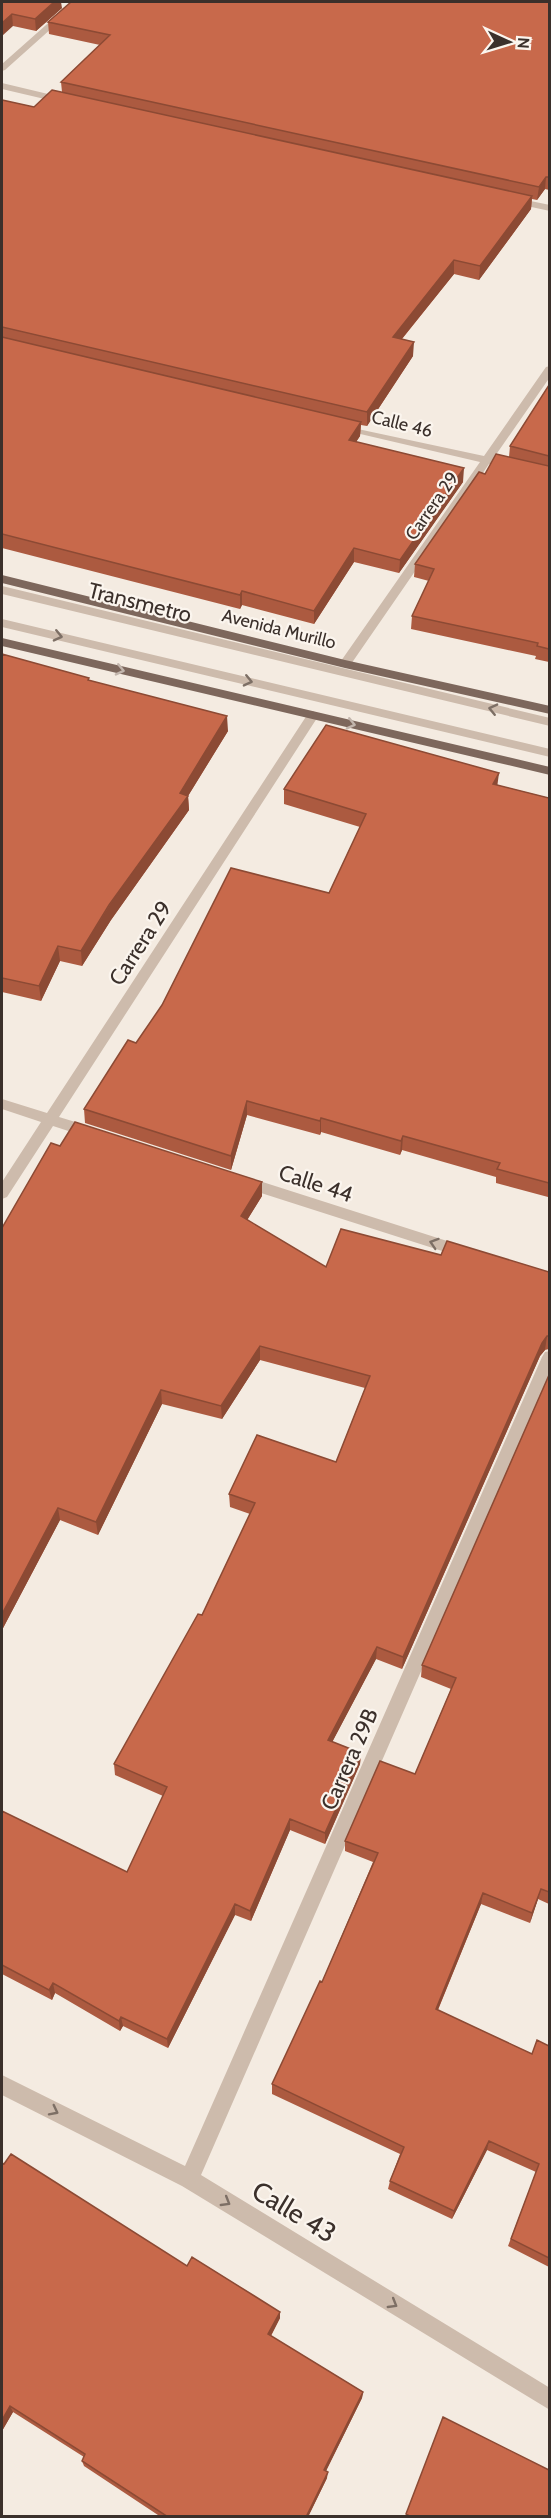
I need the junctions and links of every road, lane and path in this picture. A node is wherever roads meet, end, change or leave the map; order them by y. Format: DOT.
graph roads {
  1 [pos="70,4"];
  2 [pos="2,68"];
  3 [pos="2,86"];
  4 [pos="71,102"];
  5 [pos="503,198"];
  6 [pos="549,208"];
  7 [pos="549,369"];
  8 [pos="336,425"];
  9 [pos="486,461"];
  10 [pos="549,475"];
  11 [pos="2,579"];
  12 [pos="2,590"];
  13 [pos="2,623"];
  14 [pos="2,642"];
  15 [pos="345,664"];
  16 [pos="549,710"];
  17 [pos="313,715"];
  18 [pos="549,722"];
  19 [pos="549,753"];
  20 [pos="549,771"];
  21 [pos="2,1104"];
  22 [pos="50,1120"];
  23 [pos="106,1138"];
  24 [pos="231,1178"];
  25 [pos="2,1193"];
  26 [pos="481,1258"];
  27 [pos="549,1357"];
  28 [pos="2,2085"];
  29 [pos="189,2180"];
  30 [pos="549,2400"];
  1 -- 2 [label="street"];
  3 -- 4 [label="street"];
  5 -- 6 [label="street"];
  7 -- 9 [label="street, Carrera 29"];
  8 -- 9 [label="street, Calle 46"];
  9 -- 10 [label="street, Calle 46"];
  9 -- 15 [label="street, Carrera 29"];
  11 -- 15 [label="main road, Avenida Murillo"];
  18 -- 12 [label="street, Transmetro, one-way"];
  13 -- 19 [label="street, one-way"];
  14 -- 17 [label="main road, one-way"];
  15 -- 16 [label="main road, Avenida Murillo"];
  17 -- 20 [label="main road, one-way"];
  17 -- 22 [label="street, Carrera 29"];
  21 -- 22 [label="street"];
  22 -- 23 [label="street"];
  22 -- 25 [label="street, Carrera 29"];
  26 -- 24 [label="street, Calle 44, one-way"];
  27 -- 29 [label="street, Carrera 29B"];
  28 -- 29 [label="street, Calle 43, one-way"];
  29 -- 30 [label="street, Calle 43, one-way"];
}
